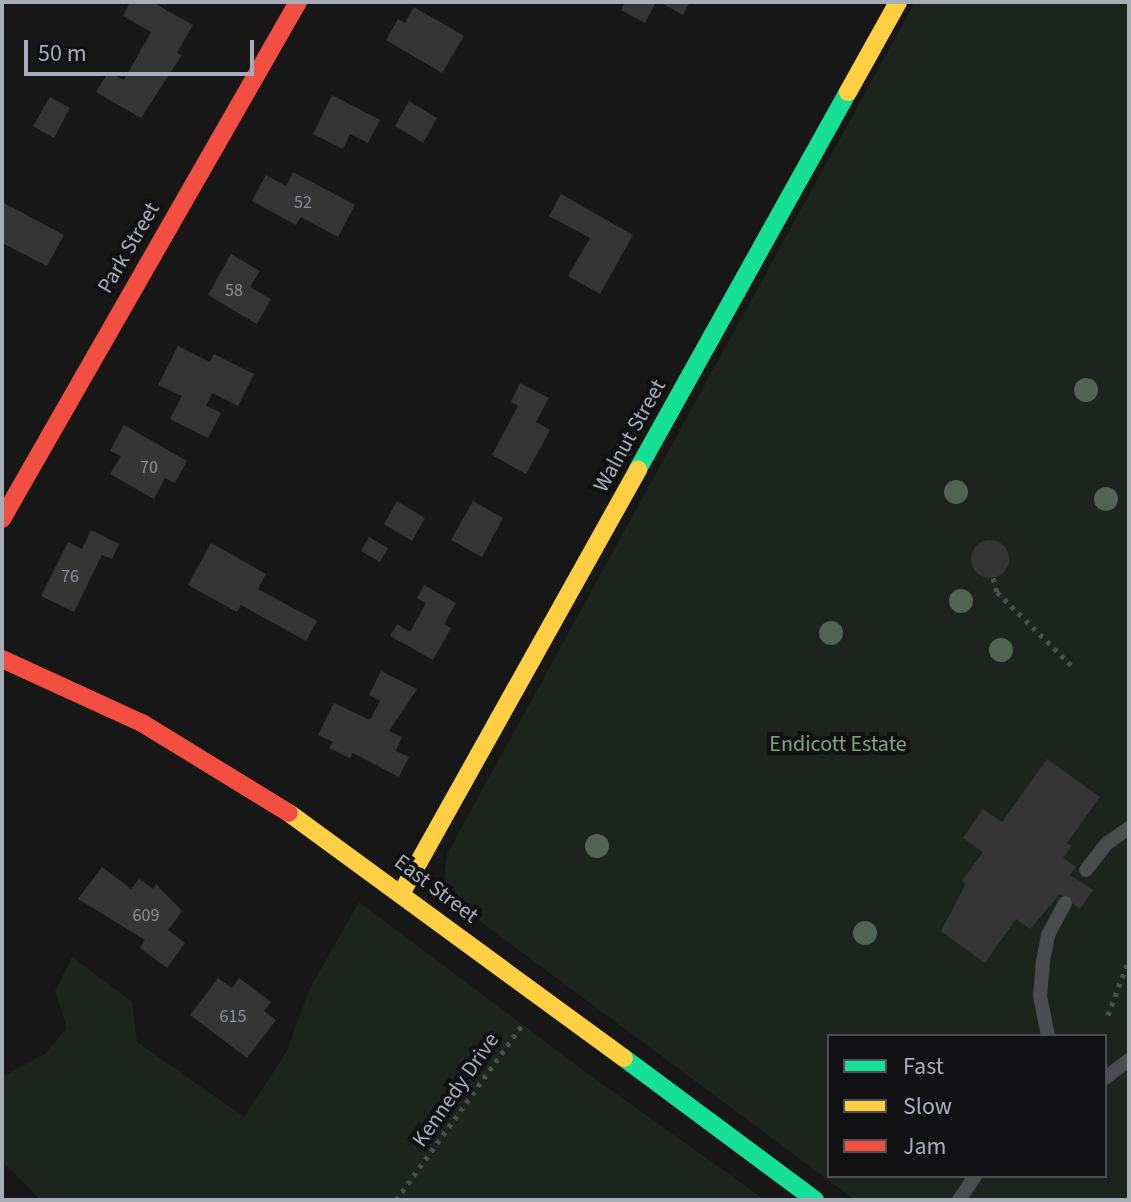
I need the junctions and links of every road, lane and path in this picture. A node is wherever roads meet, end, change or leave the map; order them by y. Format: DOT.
graph roads {
  1 [pos="298,2"];
  2 [pos="898,2"];
  3 [pos="2,519"];
  4 [pos="993,578"];
  5 [pos="2,659"];
  6 [pos="1075,669"];
  7 [pos="1129,828"];
  8 [pos="1086,870"];
  9 [pos="402,892"];
  10 [pos="1065,903"];
  11 [pos="1129,959"];
  12 [pos="541,998"];
  13 [pos="1108,1015"];
  14 [pos="1048,1034"];
  15 [pos="1129,1060"];
  16 [pos="1107,1076"];
  17 [pos="974,1178"];
  18 [pos="396,1200"];
  19 [pos="815,1200"];
  20 [pos="959,1200"];
  1 -- 3 [label="street, Park Street"];
  2 -- 9 [label="street, Walnut Street"];
  4 -- 6 [label="path"];
  5 -- 9 [label="street, East Street"];
  7 -- 8 [label="lane"];
  9 -- 12 [label="street, East Street"];
  10 -- 14 [label="lane"];
  11 -- 13 [label="path"];
  12 -- 18 [label="path, Kennedy Drive"];
  12 -- 19 [label="street, East Street"];
  15 -- 16 [label="lane"];
  17 -- 20 [label="lane"];
}
